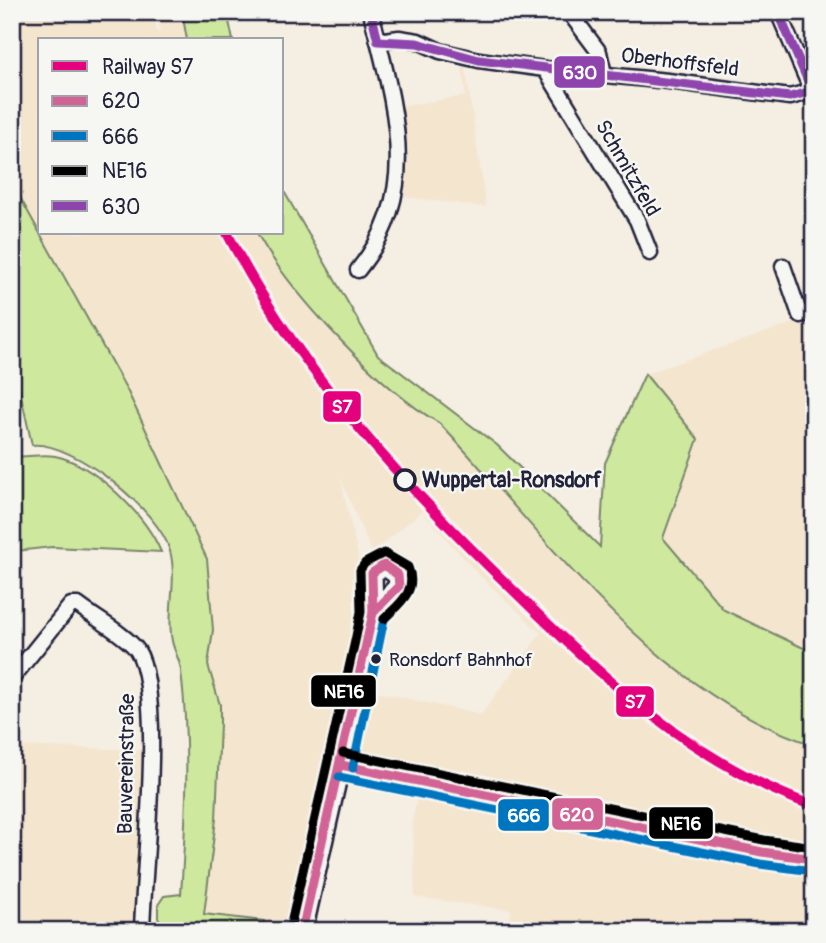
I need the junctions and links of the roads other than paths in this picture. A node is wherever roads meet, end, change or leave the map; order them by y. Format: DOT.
graph roads {
  1 [pos="371,12"];
  2 [pos="569,12"];
  3 [pos="778,12"];
  4 [pos="378,41"];
  5 [pos="545,69"];
  6 [pos="604,74"];
  7 [pos="813,94"];
  8 [pos="650,253"];
  9 [pos="783,266"];
  10 [pos="358,270"];
  11 [pos="814,311"];
  12 [pos="373,613"];
  13 [pos="12,678"];
  14 [pos="341,765"];
  15 [pos="814,859"];
  16 [pos="142,931"];
  17 [pos="302,931"];
  1 -- 4 [label="street"];
  2 -- 6 [label="street"];
  3 -- 7 [label="street"];
  4 -- 5 [label="street, Oberhoffsfeld"];
  4 -- 10 [label="street"];
  5 -- 6 [label="street, Oberhoffsfeld"];
  5 -- 8 [label="street, Schmitzfeld"];
  6 -- 7 [label="street, Oberhoffsfeld"];
  9 -- 11 [label="street"];
  12 -- 14 [label="street"];
  13 -- 16 [label="street, Bauvereinstraße"];
  14 -- 15 [label="street"];
  14 -- 17 [label="street"];
}
